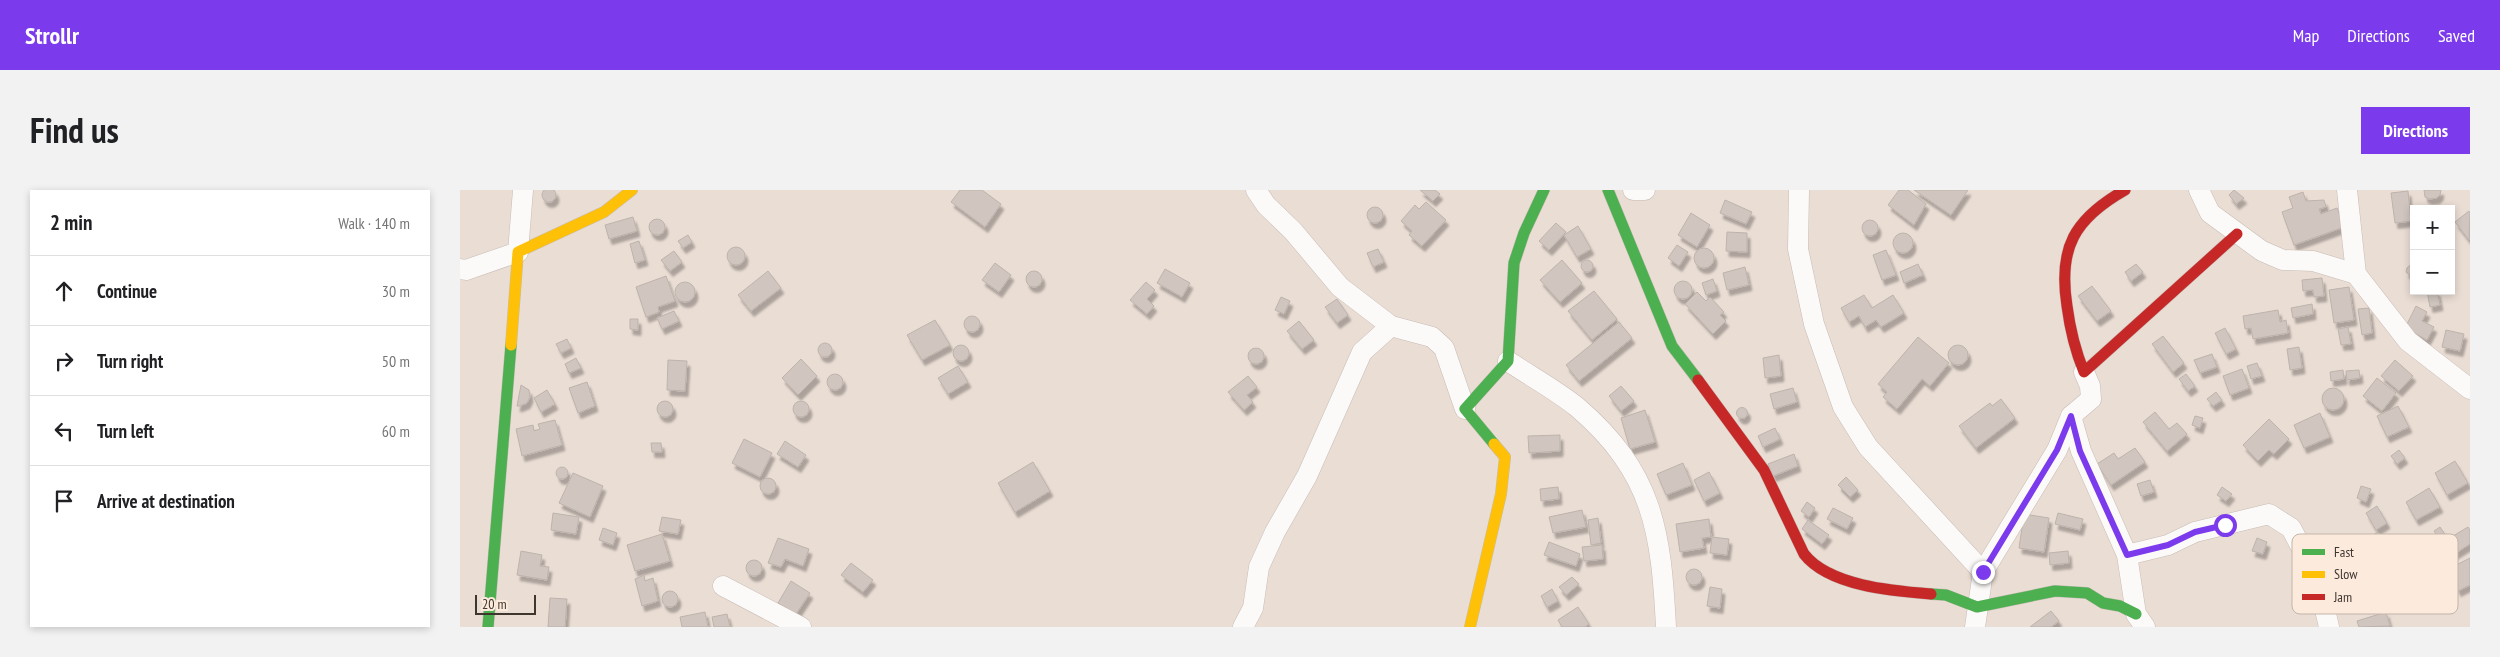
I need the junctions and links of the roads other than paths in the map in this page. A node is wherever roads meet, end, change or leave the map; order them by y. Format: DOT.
graph roads {
  1 [pos="523,190"];
  2 [pos="632,190"];
  3 [pos="1256,190"];
  4 [pos="1544,190"];
  5 [pos="1608,190"];
  6 [pos="1633,190"];
  7 [pos="1645,190"];
  8 [pos="1799,190"];
  9 [pos="2125,190"];
  10 [pos="2194,190"];
  11 [pos="2199,190"];
  12 [pos="2347,190"];
  13 [pos="2210,213"];
  14 [pos="2237,234"];
  15 [pos="518,252"];
  16 [pos="460,268"];
  17 [pos="2356,274"];
  18 [pos="1391,326"];
  19 [pos="1508,361"];
  20 [pos="2084,372"];
  21 [pos="2470,389"];
  22 [pos="1465,409"];
  23 [pos="2071,416"];
  24 [pos="2294,534"];
  25 [pos="2127,555"];
  26 [pos="1983,572"];
  27 [pos="723,586"];
  28 [pos="1978,607"];
  29 [pos="2326,614"];
  30 [pos="2140,620"];
  31 [pos="488,627"];
  32 [pos="801,627"];
  33 [pos="1243,627"];
  34 [pos="1470,627"];
  35 [pos="1666,627"];
  36 [pos="1975,627"];
  37 [pos="2329,627"];
  1 -- 15 [label="street"];
  2 -- 15 [label="street"];
  3 -- 18 [label="street"];
  4 -- 19 [label="street"];
  5 -- 28 [label="street"];
  6 -- 7 [label="street"];
  8 -- 26 [label="street"];
  9 -- 20 [label="street"];
  10 -- 13 [label="street"];
  11 -- 13 [label="street"];
  12 -- 17 [label="street"];
  13 -- 14 [label="street"];
  14 -- 17 [label="street"];
  14 -- 20 [label="street"];
  15 -- 16 [label="street"];
  15 -- 31 [label="street"];
  17 -- 21 [label="street"];
  18 -- 22 [label="street"];
  18 -- 33 [label="street"];
  19 -- 22 [label="street"];
  19 -- 35 [label="street"];
  20 -- 23 [label="street"];
  22 -- 34 [label="street"];
  23 -- 25 [label="street"];
  23 -- 26 [label="street"];
  24 -- 25 [label="street"];
  25 -- 30 [label="street"];
  26 -- 28 [label="street"];
  27 -- 32 [label="street"];
  28 -- 30 [label="street"];
  28 -- 36 [label="street"];
  29 -- 37 [label="street"];
}
